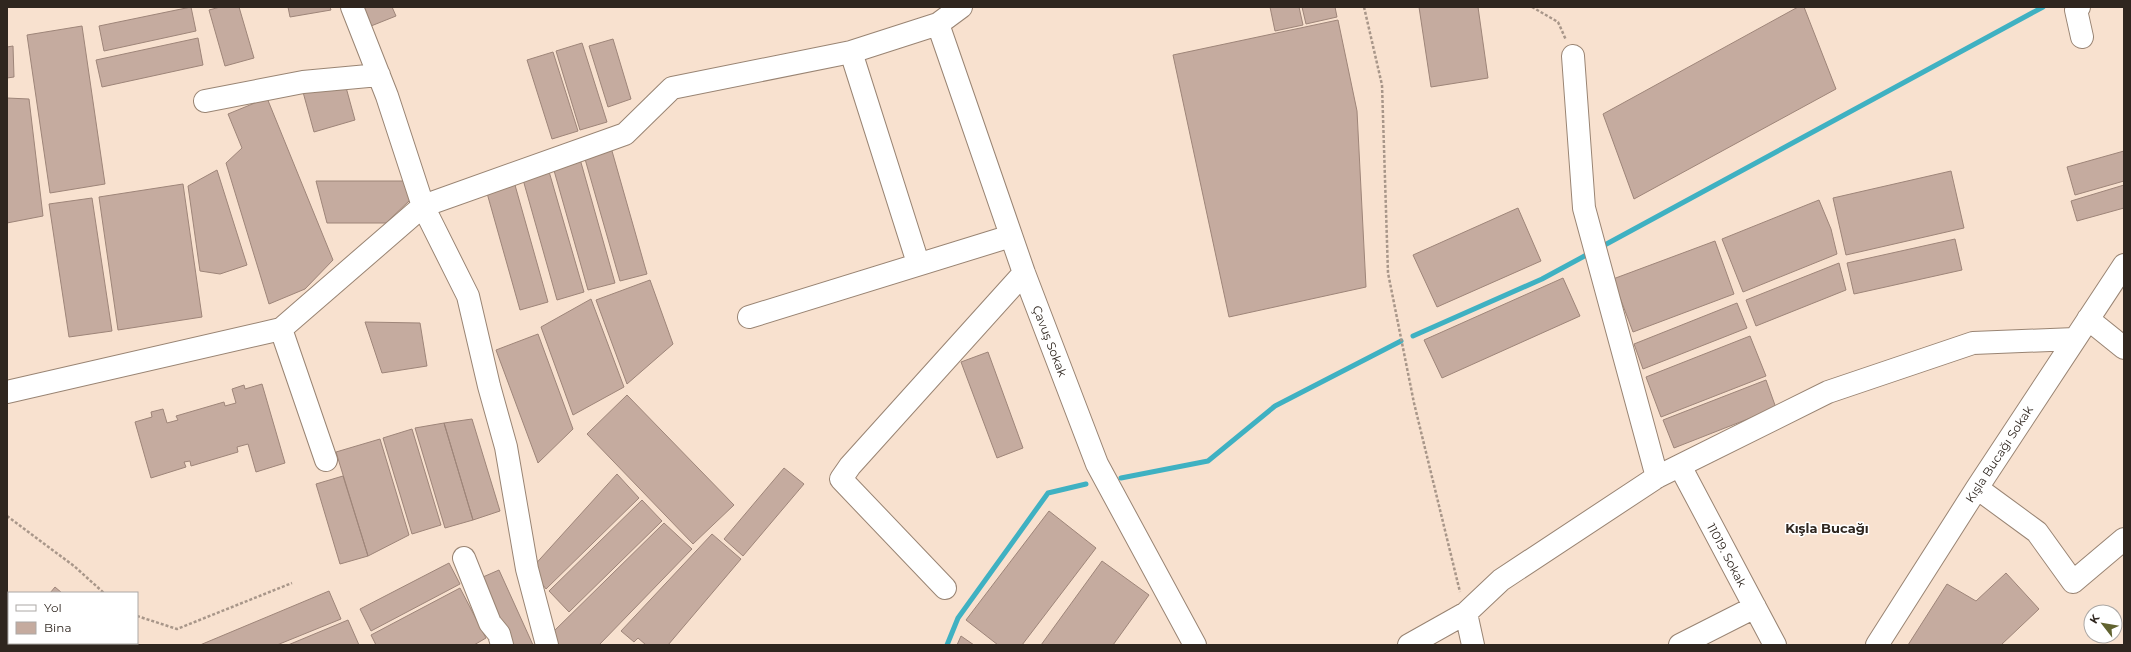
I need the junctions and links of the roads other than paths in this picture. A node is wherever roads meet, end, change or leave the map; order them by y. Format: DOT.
graph roads {
  1 [pos="352,7"];
  2 [pos="961,7"];
  3 [pos="2078,7"];
  4 [pos="938,24"];
  5 [pos="2082,37"];
  6 [pos="851,52"];
  7 [pos="1573,56"];
  8 [pos="379,75"];
  9 [pos="205,101"];
  10 [pos="422,206"];
  11 [pos="1011,236"];
  12 [pos="918,263"];
  13 [pos="2124,265"];
  14 [pos="1024,273"];
  15 [pos="749,317"];
  16 [pos="2088,319"];
  17 [pos="281,329"];
  18 [pos="2075,339"];
  19 [pos="2124,348"];
  20 [pos="7,392"];
  21 [pos="326,460"];
  22 [pos="1680,466"];
  23 [pos="1658,477"];
  24 [pos="1977,488"];
  25 [pos="2124,539"];
  26 [pos="464,558"];
  27 [pos="945,588"];
  28 [pos="1755,607"];
  29 [pos="1466,614"];
  30 [pos="502,645"];
  31 [pos="547,645"];
  32 [pos="1195,645"];
  33 [pos="1409,645"];
  34 [pos="1473,645"];
  35 [pos="1680,645"];
  36 [pos="1775,645"];
  37 [pos="1877,645"];
  1 -- 8 [label="street"];
  2 -- 4 [label="street"];
  3 -- 5 [label="street"];
  4 -- 6 [label="street"];
  4 -- 11 [label="street, Çavuş Sokak"];
  6 -- 10 [label="street"];
  6 -- 12 [label="street"];
  7 -- 23 [label="street"];
  8 -- 9 [label="street"];
  8 -- 10 [label="street"];
  10 -- 17 [label="street"];
  10 -- 31 [label="street"];
  11 -- 12 [label="street"];
  11 -- 14 [label="street, Çavuş Sokak"];
  12 -- 15 [label="street"];
  13 -- 16 [label="street, Kışla Bucağı Sokak"];
  14 -- 27 [label="street"];
  14 -- 32 [label="street, Çavuş Sokak"];
  16 -- 18 [label="street, Kışla Bucağı Sokak"];
  16 -- 19 [label="street"];
  17 -- 20 [label="street"];
  17 -- 21 [label="street"];
  18 -- 22 [label="street"];
  18 -- 24 [label="street, Kışla Bucağı Sokak"];
  22 -- 23 [label="street"];
  22 -- 28 [label="street, 11019. Sokak"];
  23 -- 29 [label="street"];
  24 -- 25 [label="street"];
  24 -- 37 [label="street, Kışla Bucağı Sokak"];
  26 -- 30 [label="street"];
  28 -- 35 [label="street"];
  28 -- 36 [label="street, 11019. Sokak"];
  29 -- 33 [label="street"];
  29 -- 34 [label="street"];
}
